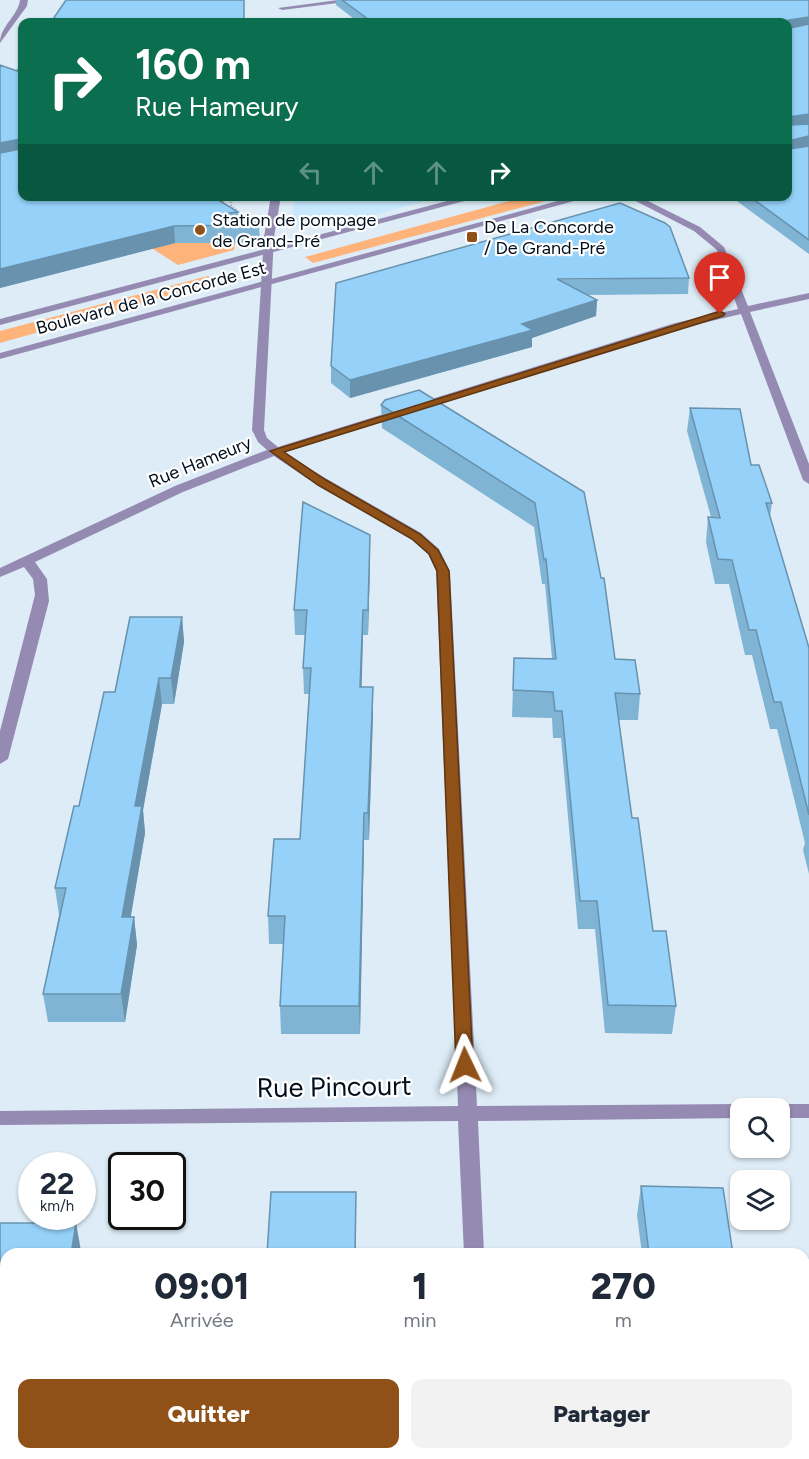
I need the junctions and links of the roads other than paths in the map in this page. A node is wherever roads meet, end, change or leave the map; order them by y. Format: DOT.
graph roads {
  1 [pos="24,0"];
  2 [pos="358,0"];
  3 [pos="283,8"];
  4 [pos="0,41"];
  5 [pos="275,201"];
  6 [pos="460,201"];
  7 [pos="570,201"];
  8 [pos="640,201"];
  9 [pos="268,252"];
  10 [pos="268,284"];
  11 [pos="809,296"];
  12 [pos="744,308"];
  13 [pos="0,322"];
  14 [pos="0,356"];
  15 [pos="276,451"];
  16 [pos="809,480"];
  17 [pos="26,561"];
  18 [pos="0,573"];
  19 [pos="0,759"];
  20 [pos="730,1111"];
  21 [pos="790,1111"];
  22 [pos="809,1111"];
  23 [pos="467,1112"];
  24 [pos="0,1118"];
  25 [pos="474,1248"];
  1 -- 4 [label="street"];
  2 -- 3 [label="street"];
  5 -- 9 [label="street"];
  6 -- 9 [label="street, Boulevard de la Concorde Est"];
  7 -- 10 [label="street, Boulevard de la Concorde Est"];
  8 -- 12 [label="street"];
  9 -- 10 [label="street"];
  9 -- 13 [label="street, Boulevard de la Concorde Est"];
  10 -- 14 [label="street, Boulevard de la Concorde Est"];
  10 -- 15 [label="street"];
  11 -- 12 [label="street, Rue Hameury"];
  12 -- 15 [label="street, Rue Hameury"];
  12 -- 16 [label="street"];
  15 -- 17 [label="street, Rue Hameury"];
  15 -- 23 [label="street"];
  17 -- 18 [label="street, Rue Hameury"];
  17 -- 19 [label="street"];
  20 -- 23 [label="street, Rue Pincourt"];
  21 -- 22 [label="street"];
  23 -- 24 [label="street, Rue Pincourt"];
  23 -- 25 [label="street"];
}
